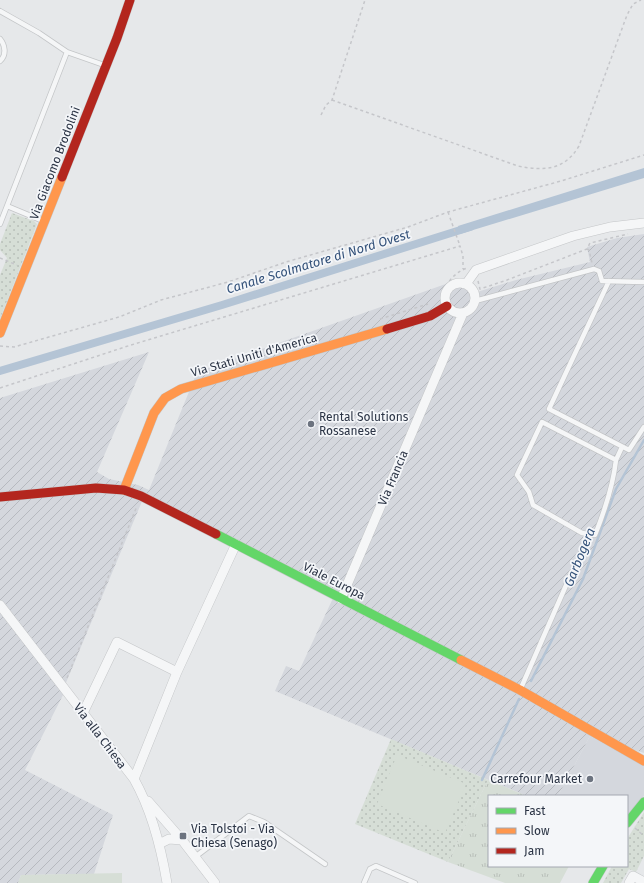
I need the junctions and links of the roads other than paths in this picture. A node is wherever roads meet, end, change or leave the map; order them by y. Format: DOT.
graph roads {
  1 [pos="130,0"];
  2 [pos="0,10"];
  3 [pos="0,39"];
  4 [pos="68,52"];
  5 [pos="0,61"];
  6 [pos="106,66"];
  7 [pos="7,206"];
  8 [pos="44,221"];
  9 [pos="644,223"];
  10 [pos="0,224"];
  11 [pos="608,281"];
  12 [pos="644,282"];
  13 [pos="466,284"];
  14 [pos="475,301"];
  15 [pos="447,306"];
  16 [pos="463,314"];
  17 [pos="0,333"];
  18 [pos="644,427"];
  19 [pos="622,447"];
  20 [pos="616,460"];
  21 [pos="124,490"];
  22 [pos="0,497"];
  23 [pos="236,544"];
  24 [pos="571,574"];
  25 [pos="341,599"];
  26 [pos="0,606"];
  27 [pos="177,672"];
  28 [pos="520,690"];
  29 [pos="83,713"];
  30 [pos="642,759"];
  31 [pos="134,779"];
  32 [pos="143,796"];
  33 [pos="644,802"];
  34 [pos="628,822"];
  35 [pos="182,840"];
  36 [pos="159,844"];
  37 [pos="195,858"];
  38 [pos="324,864"];
  39 [pos="602,867"];
  40 [pos="644,882"];
  41 [pos="167,883"];
  42 [pos="215,883"];
  43 [pos="364,883"];
  44 [pos="415,883"];
  45 [pos="593,883"];
  46 [pos="629,883"];
  1 -- 6 [label="street, Via Giacomo Brodolini"];
  2 -- 4 [label="lane"];
  3 -- 5 [label="lane"];
  4 -- 6 [label="lane"];
  4 -- 7 [label="lane"];
  6 -- 8 [label="street, Via Giacomo Brodolini"];
  7 -- 8 [label="lane"];
  7 -- 10 [label="lane"];
  8 -- 17 [label="street, Via Giacomo Brodolini"];
  9 -- 13 [label="street"];
  11 -- 12 [label="lane"];
  11 -- 14 [label="lane"];
  11 -- 19 [label="lane"];
  13 -- 14 [label="street"];
  13 -- 15 [label="street"];
  14 -- 16 [label="street"];
  15 -- 16 [label="street"];
  15 -- 21 [label="street, Via Stati Uniti d'America"];
  16 -- 25 [label="street, Via Francia"];
  18 -- 19 [label="lane"];
  19 -- 20 [label="lane"];
  20 -- 20 [label="lane"];
  21 -- 22 [label="street, Viale Europa"];
  21 -- 23 [label="street, Viale Europa"];
  23 -- 25 [label="street, Viale Europa"];
  23 -- 27 [label="street"];
  24 -- 28 [label="lane"];
  25 -- 28 [label="street, Viale Europa"];
  26 -- 29 [label="street, Via alla Chiesa"];
  27 -- 29 [label="street"];
  27 -- 31 [label="street"];
  28 -- 30 [label="street, Viale Europa"];
  29 -- 31 [label="street, Via alla Chiesa"];
  31 -- 32 [label="street, Via alla Chiesa"];
  32 -- 35 [label="street"];
  32 -- 36 [label="street, Via alla Chiesa"];
  33 -- 34 [label="street"];
  35 -- 36 [label="street"];
  35 -- 37 [label="street"];
  36 -- 41 [label="street, Via alla Chiesa"];
  37 -- 38 [label="lane"];
  37 -- 42 [label="street"];
  39 -- 45 [label="street"];
  40 -- 46 [label="street"];
  43 -- 44 [label="lane"];
}
